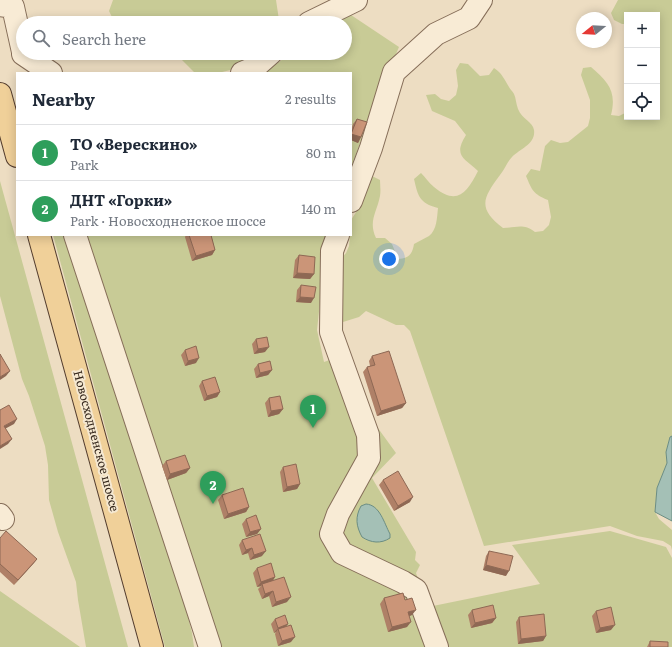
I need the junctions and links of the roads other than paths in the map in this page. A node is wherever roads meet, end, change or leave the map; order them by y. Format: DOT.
graph roads {
  1 [pos="356,0"];
  2 [pos="481,0"];
  3 [pos="0,5"];
  4 [pos="323,16"];
  5 [pos="16,21"];
  6 [pos="28,60"];
  7 [pos="263,60"];
  8 [pos="49,72"];
  9 [pos="244,72"];
  10 [pos="0,94"];
  11 [pos="16,152"];
  12 [pos="352,198"];
  13 [pos="39,236"];
  14 [pos="75,236"];
  15 [pos="338,236"];
  16 [pos="152,647"];
  17 [pos="210,647"];
  18 [pos="437,647"];
  1 -- 4 [label="lane"];
  2 -- 12 [label="lane"];
  3 -- 5 [label="lane"];
  6 -- 8 [label="lane"];
  7 -- 9 [label="lane"];
  10 -- 11 [label="main road"];
  13 -- 16 [label="main road, Новосходненское шоссе"];
  14 -- 17 [label="lane"];
  15 -- 18 [label="lane"];
}
